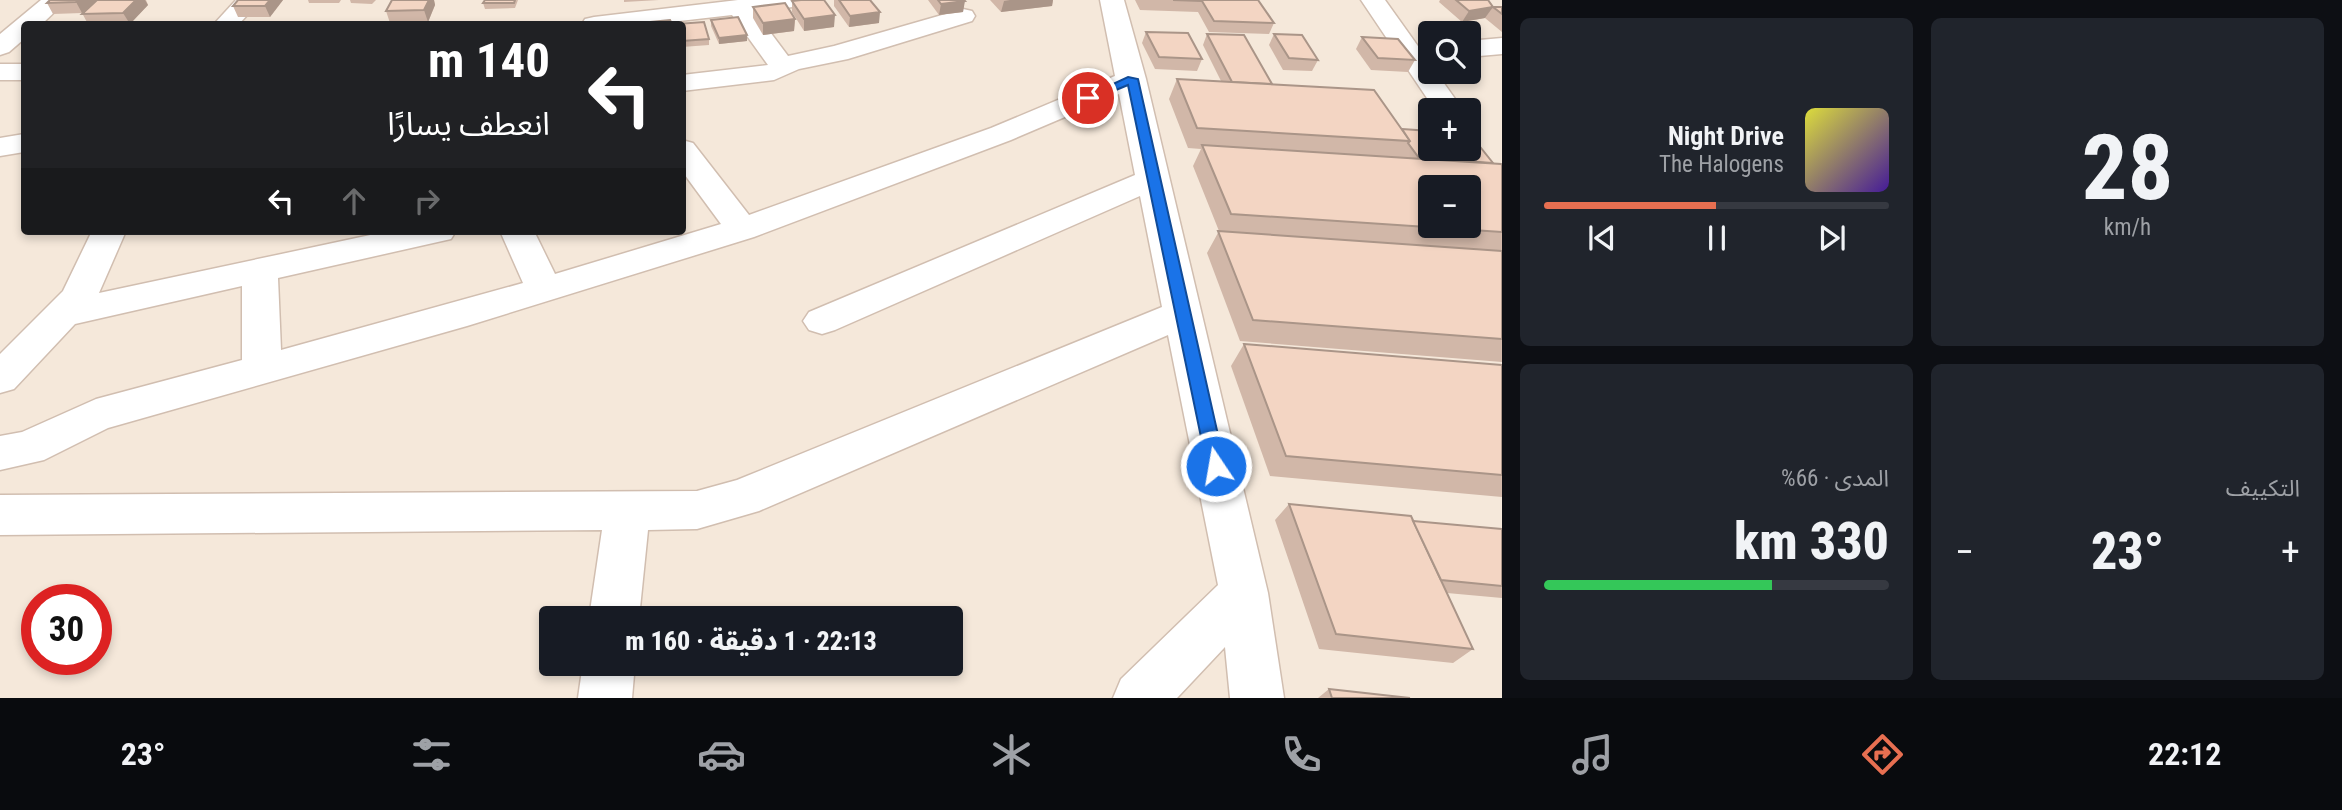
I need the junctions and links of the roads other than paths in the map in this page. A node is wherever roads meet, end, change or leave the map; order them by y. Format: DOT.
graph roads {
  1 [pos="55,0"];
  2 [pos="249,0"];
  3 [pos="800,0"];
  4 [pos="1112,0"];
  5 [pos="1373,0"];
  6 [pos="739,8"];
  7 [pos="963,16"];
  8 [pos="29,21"];
  9 [pos="229,21"];
  10 [pos="620,21"];
  11 [pos="20,28"];
  12 [pos="1502,46"];
  13 [pos="0,47"];
  14 [pos="1481,48"];
  15 [pos="1418,51"];
  16 [pos="783,66"];
  17 [pos="0,72"];
  18 [pos="21,72"];
  19 [pos="1132,79"];
  20 [pos="686,83"];
  21 [pos="21,144"];
  22 [pos="0,147"];
  23 [pos="686,154"];
  24 [pos="1153,179"];
  25 [pos="742,229"];
  26 [pos="107,235"];
  27 [pos="402,235"];
  28 [pos="519,235"];
  29 [pos="302,246"];
  30 [pos="260,270"];
  31 [pos="544,289"];
  32 [pos="65,313"];
  33 [pos="1183,313"];
  34 [pos="822,321"];
  35 [pos="262,369"];
  36 [pos="0,378"];
  37 [pos="0,453"];
  38 [pos="626,511"];
  39 [pos="0,515"];
  40 [pos="1244,593"];
  41 [pos="615,606"];
  42 [pos="608,676"];
  43 [pos="605,698"];
  44 [pos="1140,698"];
  45 [pos="1257,698"];
  1 -- 8 [label="street"];
  2 -- 9 [label="street"];
  3 -- 6 [label="street"];
  4 -- 19 [label="street"];
  5 -- 15 [label="street"];
  6 -- 10 [label="street"];
  6 -- 16 [label="street"];
  7 -- 16 [label="street"];
  11 -- 13 [label="street"];
  12 -- 14 [label="street"];
  16 -- 20 [label="street"];
  17 -- 18 [label="street"];
  19 -- 24 [label="street"];
  19 -- 25 [label="street"];
  21 -- 22 [label="street"];
  23 -- 25 [label="street"];
  24 -- 33 [label="street"];
  24 -- 34 [label="street"];
  25 -- 31 [label="street"];
  26 -- 32 [label="street"];
  27 -- 29 [label="street"];
  28 -- 31 [label="street"];
  29 -- 30 [label="street"];
  30 -- 32 [label="street"];
  30 -- 35 [label="street"];
  31 -- 35 [label="street"];
  32 -- 36 [label="street"];
  33 -- 38 [label="street"];
  33 -- 40 [label="street"];
  35 -- 37 [label="street"];
  38 -- 39 [label="street"];
  38 -- 41 [label="street"];
  40 -- 44 [label="street"];
  40 -- 45 [label="street"];
  42 -- 43 [label="street"];
}
